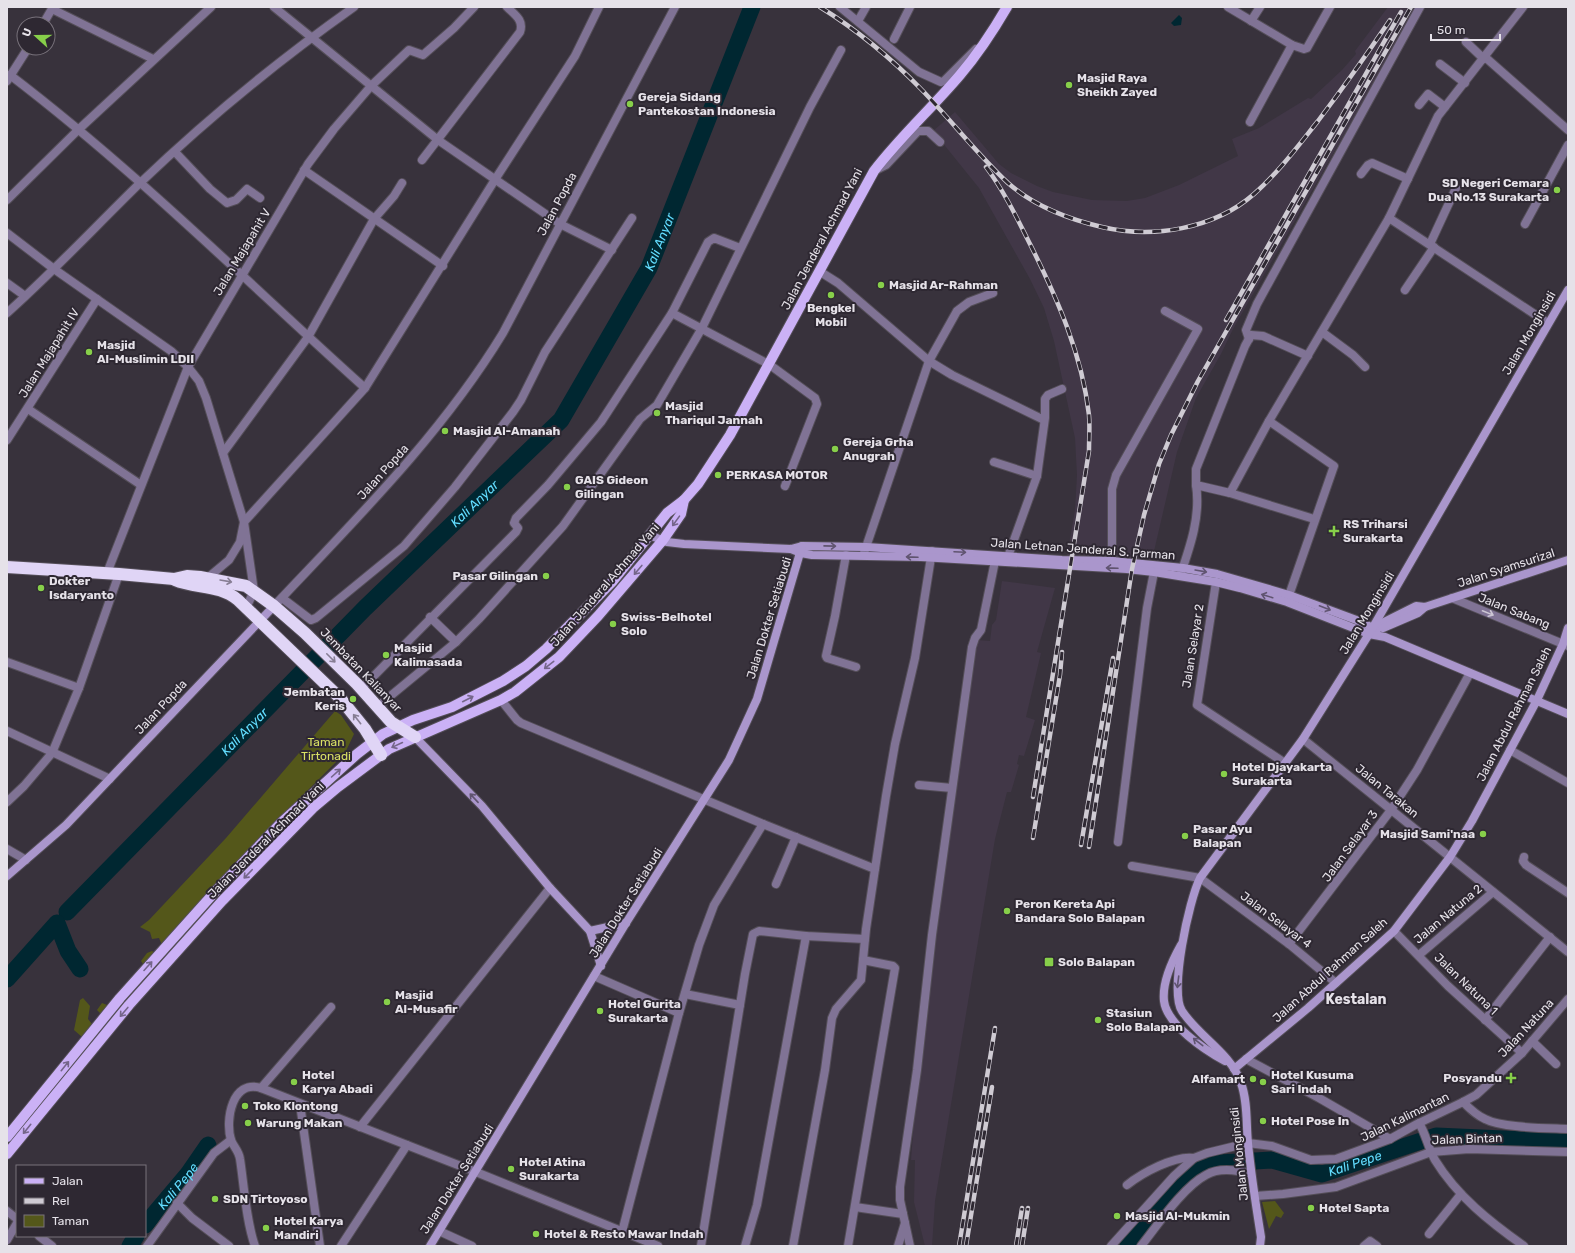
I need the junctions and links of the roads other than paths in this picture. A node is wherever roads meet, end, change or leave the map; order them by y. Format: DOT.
graph roads {
  1 [pos="210,7"];
  2 [pos="274,7"];
  3 [pos="354,7"];
  4 [pos="474,7"];
  5 [pos="507,7"];
  6 [pos="599,7"];
  7 [pos="675,7"];
  8 [pos="840,7"];
  9 [pos="866,7"];
  10 [pos="910,7"];
  11 [pos="1007,7"];
  12 [pos="1228,7"];
  13 [pos="1260,7"];
  14 [pos="1330,7"];
  15 [pos="1420,7"];
  16 [pos="1523,7"];
  17 [pos="53,8"];
  18 [pos="858,21"];
  19 [pos="1251,21"];
  20 [pos="311,38"];
  21 [pos="894,39"];
  22 [pos="985,41"];
  23 [pos="1466,42"];
  24 [pos="1292,45"];
  25 [pos="841,50"];
  26 [pos="23,56"];
  27 [pos="1484,58"];
  28 [pos="153,59"];
  29 [pos="1440,64"];
  30 [pos="9,78"];
  31 [pos="1465,83"];
  32 [pos="371,86"];
  33 [pos="1419,105"];
  34 [pos="1445,107"];
  35 [pos="1250,122"];
  36 [pos="78,130"];
  37 [pos="1568,130"];
  38 [pos="438,140"];
  39 [pos="940,142"];
  40 [pos="1568,145"];
  41 [pos="175,152"];
  42 [pos="422,160"];
  43 [pos="304,170"];
  44 [pos="874,171"];
  45 [pos="1361,174"];
  46 [pos="496,178"];
  47 [pos="1408,179"];
  48 [pos="402,183"];
  49 [pos="140,184"];
  50 [pos="1456,188"];
  51 [pos="260,198"];
  52 [pos="7,200"];
  53 [pos="632,218"];
  54 [pos="1389,218"];
  55 [pos="374,219"];
  56 [pos="560,224"];
  57 [pos="1525,224"];
  58 [pos="7,233"];
  59 [pos="1432,246"];
  60 [pos="740,248"];
  61 [pos="612,250"];
  62 [pos="442,266"];
  63 [pos="54,269"];
  64 [pos="819,271"];
  65 [pos="242,276"];
  66 [pos="7,282"];
  67 [pos="1405,290"];
  68 [pos="1568,290"];
  69 [pos="993,293"];
  70 [pos="25,296"];
  71 [pos="97,299"];
  72 [pos="1165,311"];
  73 [pos="7,313"];
  74 [pos="672,313"];
  75 [pos="1548,323"];
  76 [pos="702,328"];
  77 [pos="1322,332"];
  78 [pos="308,337"];
  79 [pos="1249,339"];
  80 [pos="1308,356"];
  81 [pos="929,361"];
  82 [pos="770,365"];
  83 [pos="188,367"];
  84 [pos="1365,367"];
  85 [pos="365,388"];
  86 [pos="1062,389"];
  87 [pos="28,409"];
  88 [pos="1044,420"];
  89 [pos="1269,421"];
  90 [pos="7,440"];
  91 [pos="223,453"];
  92 [pos="994,462"];
  93 [pos="1037,476"];
  94 [pos="141,485"];
  95 [pos="1196,485"];
  96 [pos="786,486"];
  97 [pos="1230,493"];
  98 [pos="684,500"];
  99 [pos="1314,519"];
  100 [pos="244,522"];
  101 [pos="649,534"];
  102 [pos="663,540"];
  103 [pos="866,547"];
  104 [pos="802,550"];
  105 [pos="931,554"];
  106 [pos="846,555"];
  107 [pos="864,555"];
  108 [pos="1007,559"];
  109 [pos="1568,560"];
  110 [pos="995,561"];
  111 [pos="1112,561"];
  112 [pos="7,567"];
  113 [pos="1154,572"];
  114 [pos="1182,572"];
  115 [pos="113,573"];
  116 [pos="204,582"];
  117 [pos="1216,582"];
  118 [pos="254,591"];
  119 [pos="1288,598"];
  120 [pos="1452,598"];
  121 [pos="278,602"];
  122 [pos="246,608"];
  123 [pos="430,617"];
  124 [pos="260,620"];
  125 [pos="1568,628"];
  126 [pos="1373,631"];
  127 [pos="456,642"];
  128 [pos="1566,645"];
  129 [pos="7,662"];
  130 [pos="856,667"];
  131 [pos="1470,673"];
  132 [pos="359,686"];
  133 [pos="79,688"];
  134 [pos="501,700"];
  135 [pos="1536,700"];
  136 [pos="377,707"];
  137 [pos="432,714"];
  138 [pos="1568,714"];
  139 [pos="397,727"];
  140 [pos="439,729"];
  141 [pos="7,732"];
  142 [pos="415,738"];
  143 [pos="1302,739"];
  144 [pos="372,741"];
  145 [pos="1510,750"];
  146 [pos="52,753"];
  147 [pos="381,755"];
  148 [pos="1285,763"];
  149 [pos="110,779"];
  150 [pos="1568,783"];
  151 [pos="919,785"];
  152 [pos="952,788"];
  153 [pos="706,800"];
  154 [pos="7,802"];
  155 [pos="1391,810"];
  156 [pos="763,824"];
  157 [pos="796,837"];
  158 [pos="1118,842"];
  159 [pos="7,849"];
  160 [pos="1450,857"];
  161 [pos="1524,857"];
  162 [pos="26,860"];
  163 [pos="1132,866"];
  164 [pos="875,869"];
  165 [pos="7,876"];
  166 [pos="1200,878"];
  167 [pos="776,884"];
  168 [pos="550,888"];
  169 [pos="1493,892"];
  170 [pos="1568,893"];
  171 [pos="626,923"];
  172 [pos="590,931"];
  173 [pos="1394,931"];
  174 [pos="806,936"];
  175 [pos="1550,937"];
  176 [pos="865,939"];
  177 [pos="1182,943"];
  178 [pos="1289,944"];
  179 [pos="1568,952"];
  180 [pos="1419,955"];
  181 [pos="863,960"];
  182 [pos="601,966"];
  183 [pos="594,976"];
  184 [pos="1336,983"];
  185 [pos="685,994"];
  186 [pos="1568,999"];
  187 [pos="740,1005"];
  188 [pos="331,1007"];
  189 [pos="1182,1010"];
  190 [pos="679,1013"];
  191 [pos="1172,1020"];
  192 [pos="1485,1020"];
  193 [pos="98,1024"];
  194 [pos="108,1031"];
  195 [pos="1532,1041"];
  196 [pos="1522,1053"];
  197 [pos="1246,1058"];
  198 [pos="1556,1064"];
  199 [pos="1232,1066"];
  200 [pos="261,1088"];
  201 [pos="40,1096"];
  202 [pos="1463,1102"];
  203 [pos="48,1104"];
  204 [pos="300,1104"];
  205 [pos="1420,1125"];
  206 [pos="360,1127"];
  207 [pos="1568,1129"];
  208 [pos="7,1137"];
  209 [pos="1390,1139"];
  210 [pos="231,1140"];
  211 [pos="407,1145"];
  212 [pos="1248,1145"];
  213 [pos="1431,1152"];
  214 [pos="1568,1152"];
  215 [pos="7,1154"];
  216 [pos="1194,1158"];
  217 [pos="476,1172"];
  218 [pos="1251,1173"];
  219 [pos="1127,1185"];
  220 [pos="1461,1194"];
  221 [pos="1254,1196"];
  222 [pos="177,1204"];
  223 [pos="855,1207"];
  224 [pos="7,1211"];
  225 [pos="903,1214"];
  226 [pos="16,1218"];
  227 [pos="905,1223"];
  228 [pos="16,1225"];
  229 [pos="439,1230"];
  230 [pos="622,1232"];
  231 [pos="1429,1234"];
  232 [pos="40,1237"];
  233 [pos="7,1240"];
  234 [pos="52,1246"];
  235 [pos="147,1246"];
  236 [pos="229,1246"];
  237 [pos="255,1246"];
  238 [pos="320,1246"];
  239 [pos="341,1246"];
  240 [pos="430,1246"];
  241 [pos="472,1246"];
  242 [pos="658,1246"];
  243 [pos="701,1246"];
  244 [pos="745,1246"];
  245 [pos="794,1246"];
  246 [pos="848,1246"];
  247 [pos="898,1246"];
  248 [pos="910,1246"];
  249 [pos="1111,1246"];
  250 [pos="1141,1246"];
  251 [pos="1260,1246"];
  252 [pos="1364,1246"];
  253 [pos="1377,1246"];
  254 [pos="1524,1246"];
  1 -- 28 [label="street"];
  2 -- 20 [label="street"];
  3 -- 20 [label="street"];
  4 -- 32 [label="street, Jalan Majapahit V"];
  5 -- 38 [label="street"];
  6 -- 46 [label="street"];
  7 -- 56 [label="street, Jalan Popda"];
  8 -- 18 [label="street"];
  9 -- 18 [label="street"];
  10 -- 21 [label="street"];
  11 -- 22 [label="main road, Jalan Jenderal Achmad Yani"];
  12 -- 19 [label="street"];
  13 -- 19 [label="street"];
  14 -- 24 [label="street"];
  15 -- 79 [label="street"];
  16 -- 27 [label="street"];
  17 -- 28 [label="street"];
  18 -- 22 [label="street"];
  19 -- 24 [label="street"];
  20 -- 32 [label="street"];
  20 -- 41 [label="street"];
  22 -- 44 [label="main road, Jalan Jenderal Achmad Yani"];
  23 -- 27 [label="street"];
  24 -- 35 [label="street"];
  25 -- 60 [label="street"];
  26 -- 30 [label="street"];
  27 -- 31 [label="street"];
  27 -- 37 [label="street"];
  28 -- 36 [label="street"];
  29 -- 31 [label="street"];
  30 -- 36 [label="street"];
  31 -- 34 [label="street"];
  32 -- 38 [label="street"];
  32 -- 43 [label="street, Jalan Majapahit V"];
  33 -- 34 [label="street"];
  34 -- 47 [label="street"];
  36 -- 49 [label="street"];
  36 -- 52 [label="street"];
  38 -- 42 [label="street"];
  38 -- 46 [label="street"];
  39 -- 44 [label="street"];
  40 -- 57 [label="street"];
  41 -- 49 [label="street"];
  41 -- 51 [label="street"];
  43 -- 55 [label="street"];
  43 -- 65 [label="street, Jalan Majapahit V"];
  44 -- 64 [label="main road, Jalan Jenderal Achmad Yani"];
  45 -- 47 [label="street"];
  46 -- 56 [label="street"];
  46 -- 62 [label="street"];
  47 -- 54 [label="street"];
  48 -- 55 [label="street"];
  49 -- 63 [label="street"];
  49 -- 65 [label="street"];
  50 -- 59 [label="street"];
  53 -- 61 [label="street"];
  54 -- 59 [label="street"];
  54 -- 77 [label="street"];
  55 -- 62 [label="street"];
  55 -- 78 [label="street"];
  56 -- 61 [label="street"];
  56 -- 121 [label="street, Jalan Popda"];
  58 -- 63 [label="street"];
  59 -- 67 [label="street"];
  59 -- 75 [label="street"];
  60 -- 74 [label="street"];
  60 -- 76 [label="street"];
  61 -- 121 [label="street"];
  62 -- 85 [label="street"];
  63 -- 70 [label="street"];
  63 -- 71 [label="street"];
  64 -- 81 [label="street"];
  64 -- 82 [label="main road, Jalan Jenderal Achmad Yani"];
  65 -- 78 [label="street"];
  65 -- 83 [label="street, Jalan Majapahit V"];
  66 -- 70 [label="street"];
  68 -- 75 [label="main road, Jalan Monginsidi"];
  69 -- 81 [label="street"];
  70 -- 73 [label="street"];
  71 -- 83 [label="street"];
  71 -- 87 [label="street, Jalan Majapahit IV"];
  72 -- 111 [label="street"];
  74 -- 76 [label="street"];
  74 -- 123 [label="street"];
  75 -- 126 [label="main road, Jalan Monginsidi"];
  76 -- 82 [label="street"];
  76 -- 127 [label="street"];
  77 -- 80 [label="street"];
  77 -- 84 [label="street"];
  78 -- 85 [label="street"];
  78 -- 91 [label="street"];
  79 -- 80 [label="street"];
  79 -- 95 [label="street"];
  80 -- 89 [label="street"];
  81 -- 88 [label="street"];
  81 -- 103 [label="street"];
  82 -- 96 [label="street"];
  82 -- 98 [label="main road, Jalan Jenderal Achmad Yani"];
  83 -- 91 [label="street"];
  83 -- 94 [label="street, Jalan Majapahit V"];
  85 -- 100 [label="street"];
  86 -- 88 [label="street"];
  87 -- 90 [label="street, Jalan Majapahit IV"];
  87 -- 94 [label="street"];
  88 -- 93 [label="street"];
  89 -- 97 [label="street"];
  89 -- 99 [label="street"];
  91 -- 100 [label="street"];
  92 -- 93 [label="street"];
  93 -- 108 [label="street"];
  94 -- 115 [label="street, Jalan Majapahit V"];
  95 -- 97 [label="street"];
  95 -- 114 [label="street"];
  97 -- 99 [label="street"];
  98 -- 101 [label="main road, Jalan Jenderal Achmad Yani"];
  98 -- 102 [label="main road, Jalan Jenderal Achmad Yani, one-way"];
  99 -- 119 [label="street"];
  100 -- 116 [label="street"];
  100 -- 118 [label="street"];
  101 -- 102 [label="main road, Jalan Letnan Jenderal S. Parman"];
  137 -- 101 [label="main road, Jalan Jenderal Achmad Yani, one-way"];
  102 -- 104 [label="main road, Jalan Letnan Jenderal S. Parman"];
  102 -- 134 [label="main road, Jalan Jenderal Achmad Yani, one-way"];
  104 -- 103 [label="main road, Jalan Letnan Jenderal S. Parman, one-way"];
  103 -- 105 [label="main road, Jalan Letnan Jenderal S. Parman"];
  103 -- 107 [label="street"];
  104 -- 106 [label="main road, Jalan Letnan Jenderal S. Parman"];
  104 -- 153 [label="main road, Jalan Dokter Setiabudi"];
  105 -- 107 [label="main road, Jalan Letnan Jenderal S. Parman, one-way"];
  105 -- 108 [label="main road, Jalan Letnan Jenderal S. Parman, one-way"];
  105 -- 110 [label="main road, Jalan Letnan Jenderal S. Parman"];
  105 -- 164 [label="street"];
  106 -- 107 [label="main road, Jalan Letnan Jenderal S. Parman"];
  106 -- 130 [label="street"];
  108 -- 110 [label="main road, Jalan Letnan Jenderal S. Parman"];
  108 -- 111 [label="main road, Jalan Letnan Jenderal S. Parman"];
  113 -- 108 [label="main road, Jalan Letnan Jenderal S. Parman, one-way"];
  109 -- 120 [label="main road, Jalan Syamsurizal"];
  110 -- 152 [label="street"];
  111 -- 114 [label="main road, Jalan Letnan Jenderal S. Parman"];
  112 -- 115 [label="highway"];
  113 -- 114 [label="main road, Jalan Letnan Jenderal S. Parman"];
  113 -- 158 [label="street"];
  114 -- 117 [label="main road, Jalan Letnan Jenderal S. Parman"];
  114 -- 119 [label="main road, Jalan Letnan Jenderal S. Parman, one-way"];
  115 -- 116 [label="highway"];
  115 -- 133 [label="street, Jalan Majapahit V"];
  116 -- 118 [label="highway, Jembatan Kalianyar, one-way"];
  116 -- 122 [label="highway"];
  119 -- 117 [label="main road, Jalan Letnan Jenderal S. Parman, one-way"];
  117 -- 148 [label="street, Jalan Selayar 2"];
  118 -- 121 [label="highway, Jembatan Kalianyar"];
  118 -- 122 [label="street"];
  119 -- 126 [label="main road, Jalan Letnan Jenderal S. Parman"];
  120 -- 126 [label="main road, Jalan Syamsurizal"];
  120 -- 128 [label="street, Jalan Sabang, one-way"];
  121 -- 124 [label="main road, Jalan Popda"];
  121 -- 132 [label="highway, Jembatan Kalianyar, one-way"];
  122 -- 124 [label="highway"];
  123 -- 127 [label="street"];
  123 -- 132 [label="street"];
  144 -- 124 [label="highway, one-way"];
  124 -- 149 [label="main road, Jalan Popda"];
  125 -- 128 [label="main road, Jalan Abdul Rahman Saleh"];
  126 -- 131 [label="main road, Jalan Letnan Jenderal S. Parman"];
  126 -- 143 [label="main road, Jalan Monginsidi"];
  127 -- 136 [label="street"];
  128 -- 135 [label="main road, Jalan Abdul Rahman Saleh"];
  129 -- 133 [label="street"];
  131 -- 135 [label="main road, Jalan Letnan Jenderal S. Parman"];
  131 -- 155 [label="street, Jalan Selayar 3"];
  132 -- 136 [label="highway, Jembatan Kalianyar"];
  133 -- 146 [label="street, Jalan Majapahit V"];
  134 -- 140 [label="main road, Jalan Jenderal Achmad Yani"];
  134 -- 153 [label="street"];
  135 -- 138 [label="main road, Jalan Letnan Jenderal S. Parman"];
  135 -- 145 [label="main road, Jalan Abdul Rahman Saleh"];
  136 -- 139 [label="highway, Jembatan Kalianyar"];
  137 -- 139 [label="main road, Jalan Jenderal Achmad Yani"];
  137 -- 140 [label="main road"];
  139 -- 142 [label="highway, Jembatan Kalianyar"];
  139 -- 144 [label="main road, Jalan Jenderal Achmad Yani"];
  140 -- 142 [label="main road, Jalan Jenderal Achmad Yani"];
  141 -- 146 [label="street"];
  142 -- 147 [label="main road, Jalan Jenderal Achmad Yani, one-way"];
  168 -- 142 [label="main road, one-way"];
  143 -- 148 [label="main road, Jalan Monginsidi"];
  143 -- 155 [label="street, Jalan Tarakan"];
  144 -- 147 [label="highway"];
  193 -- 144 [label="main road, Jalan Jenderal Achmad Yani, one-way"];
  145 -- 150 [label="street"];
  145 -- 160 [label="main road, Jalan Abdul Rahman Saleh"];
  146 -- 149 [label="street"];
  146 -- 154 [label="street, Jalan Majapahit V"];
  147 -- 194 [label="main road, Jalan Jenderal Achmad Yani, one-way"];
  148 -- 166 [label="main road, Jalan Monginsidi"];
  149 -- 162 [label="main road, Jalan Popda"];
  151 -- 152 [label="street"];
  152 -- 225 [label="street"];
  153 -- 156 [label="street"];
  153 -- 171 [label="main road, Jalan Dokter Setiabudi"];
  155 -- 160 [label="street, Jalan Tarakan"];
  155 -- 178 [label="street, Jalan Selayar 3"];
  156 -- 157 [label="street"];
  156 -- 185 [label="street"];
  157 -- 164 [label="street"];
  157 -- 167 [label="street"];
  159 -- 162 [label="street"];
  160 -- 169 [label="street, Jalan Tarakan"];
  160 -- 173 [label="main road, Jalan Abdul Rahman Saleh"];
  161 -- 170 [label="street"];
  162 -- 165 [label="main road, Jalan Popda"];
  163 -- 166 [label="street"];
  164 -- 176 [label="street"];
  166 -- 177 [label="main road, Jalan Monginsidi"];
  166 -- 178 [label="street, Jalan Selayar 4"];
  168 -- 172 [label="main road"];
  168 -- 206 [label="street"];
  169 -- 175 [label="street, Jalan Tarakan"];
  169 -- 180 [label="street, Jalan Natuna 2"];
  171 -- 172 [label="main road"];
  171 -- 182 [label="main road, Jalan Dokter Setiabudi"];
  172 -- 182 [label="main road"];
  173 -- 180 [label="street, Jalan Natuna 1"];
  173 -- 184 [label="main road, Jalan Abdul Rahman Saleh"];
  174 -- 176 [label="street"];
  174 -- 187 [label="street"];
  174 -- 244 [label="street"];
  175 -- 179 [label="street, Jalan Tarakan"];
  175 -- 192 [label="street"];
  176 -- 181 [label="street"];
  177 -- 189 [label="main road, Jalan Monginsidi, one-way"];
  177 -- 191 [label="main road, Jalan Monginsidi"];
  178 -- 184 [label="street, Jalan Selayar 4"];
  180 -- 192 [label="street, Jalan Natuna 1"];
  181 -- 223 [label="street"];
  181 -- 245 [label="street"];
  182 -- 183 [label="main road, Jalan Dokter Setiabudi"];
  183 -- 190 [label="street"];
  183 -- 217 [label="main road, Jalan Dokter Setiabudi"];
  184 -- 197 [label="main road, Jalan Abdul Rahman Saleh"];
  185 -- 187 [label="street"];
  185 -- 190 [label="street"];
  186 -- 195 [label="street, Jalan Natuna"];
  187 -- 243 [label="street"];
  188 -- 200 [label="street"];
  189 -- 191 [label="main road"];
  189 -- 199 [label="main road, Jalan Monginsidi"];
  190 -- 230 [label="street"];
  199 -- 191 [label="main road, Jalan Monginsidi, one-way"];
  192 -- 196 [label="street, Jalan Natuna 1"];
  193 -- 194 [label="main road"];
  201 -- 193 [label="main road, Jalan Jenderal Achmad Yani, one-way"];
  194 -- 203 [label="main road, Jalan Jenderal Achmad Yani"];
  195 -- 196 [label="street, Jalan Natuna"];
  195 -- 198 [label="street"];
  196 -- 202 [label="street, Jalan Natuna"];
  197 -- 199 [label="main road, Jalan Abdul Rahman Saleh"];
  197 -- 209 [label="street"];
  199 -- 212 [label="main road, Jalan Monginsidi"];
  200 -- 204 [label="street"];
  200 -- 210 [label="street"];
  201 -- 203 [label="main road"];
  201 -- 208 [label="main road, Jalan Jenderal Achmad Yani"];
  202 -- 205 [label="street, Jalan Kalimantan"];
  202 -- 207 [label="street, Jalan Kalimantan"];
  203 -- 215 [label="main road, Jalan Jenderal Achmad Yani, one-way"];
  204 -- 206 [label="street"];
  204 -- 238 [label="street"];
  205 -- 209 [label="street, Jalan Kalimantan"];
  205 -- 213 [label="street"];
  206 -- 211 [label="street"];
  209 -- 212 [label="street, Jalan Kalimantan"];
  210 -- 222 [label="street"];
  210 -- 237 [label="street"];
  211 -- 217 [label="street"];
  211 -- 239 [label="street"];
  212 -- 216 [label="street"];
  212 -- 218 [label="main road, Jalan Monginsidi"];
  213 -- 214 [label="street, Jalan Bintan"];
  213 -- 220 [label="street"];
  213 -- 221 [label="street, Jalan Bintan"];
  216 -- 219 [label="street"];
  216 -- 249 [label="street"];
  217 -- 229 [label="main road, Jalan Dokter Setiabudi"];
  217 -- 230 [label="street"];
  218 -- 221 [label="main road, Jalan Monginsidi"];
  218 -- 250 [label="street"];
  220 -- 231 [label="street"];
  220 -- 254 [label="street"];
  221 -- 251 [label="main road, Jalan Monginsidi"];
  222 -- 235 [label="street"];
  222 -- 236 [label="street"];
  223 -- 225 [label="street"];
  223 -- 246 [label="street"];
  224 -- 226 [label="street"];
  225 -- 227 [label="street"];
  227 -- 247 [label="street"];
  227 -- 248 [label="street"];
  228 -- 233 [label="street"];
  229 -- 240 [label="main road, Jalan Dokter Setiabudi"];
  229 -- 241 [label="street"];
  230 -- 242 [label="street"];
  232 -- 234 [label="street"];
  252 -- 253 [label="street"];
}
